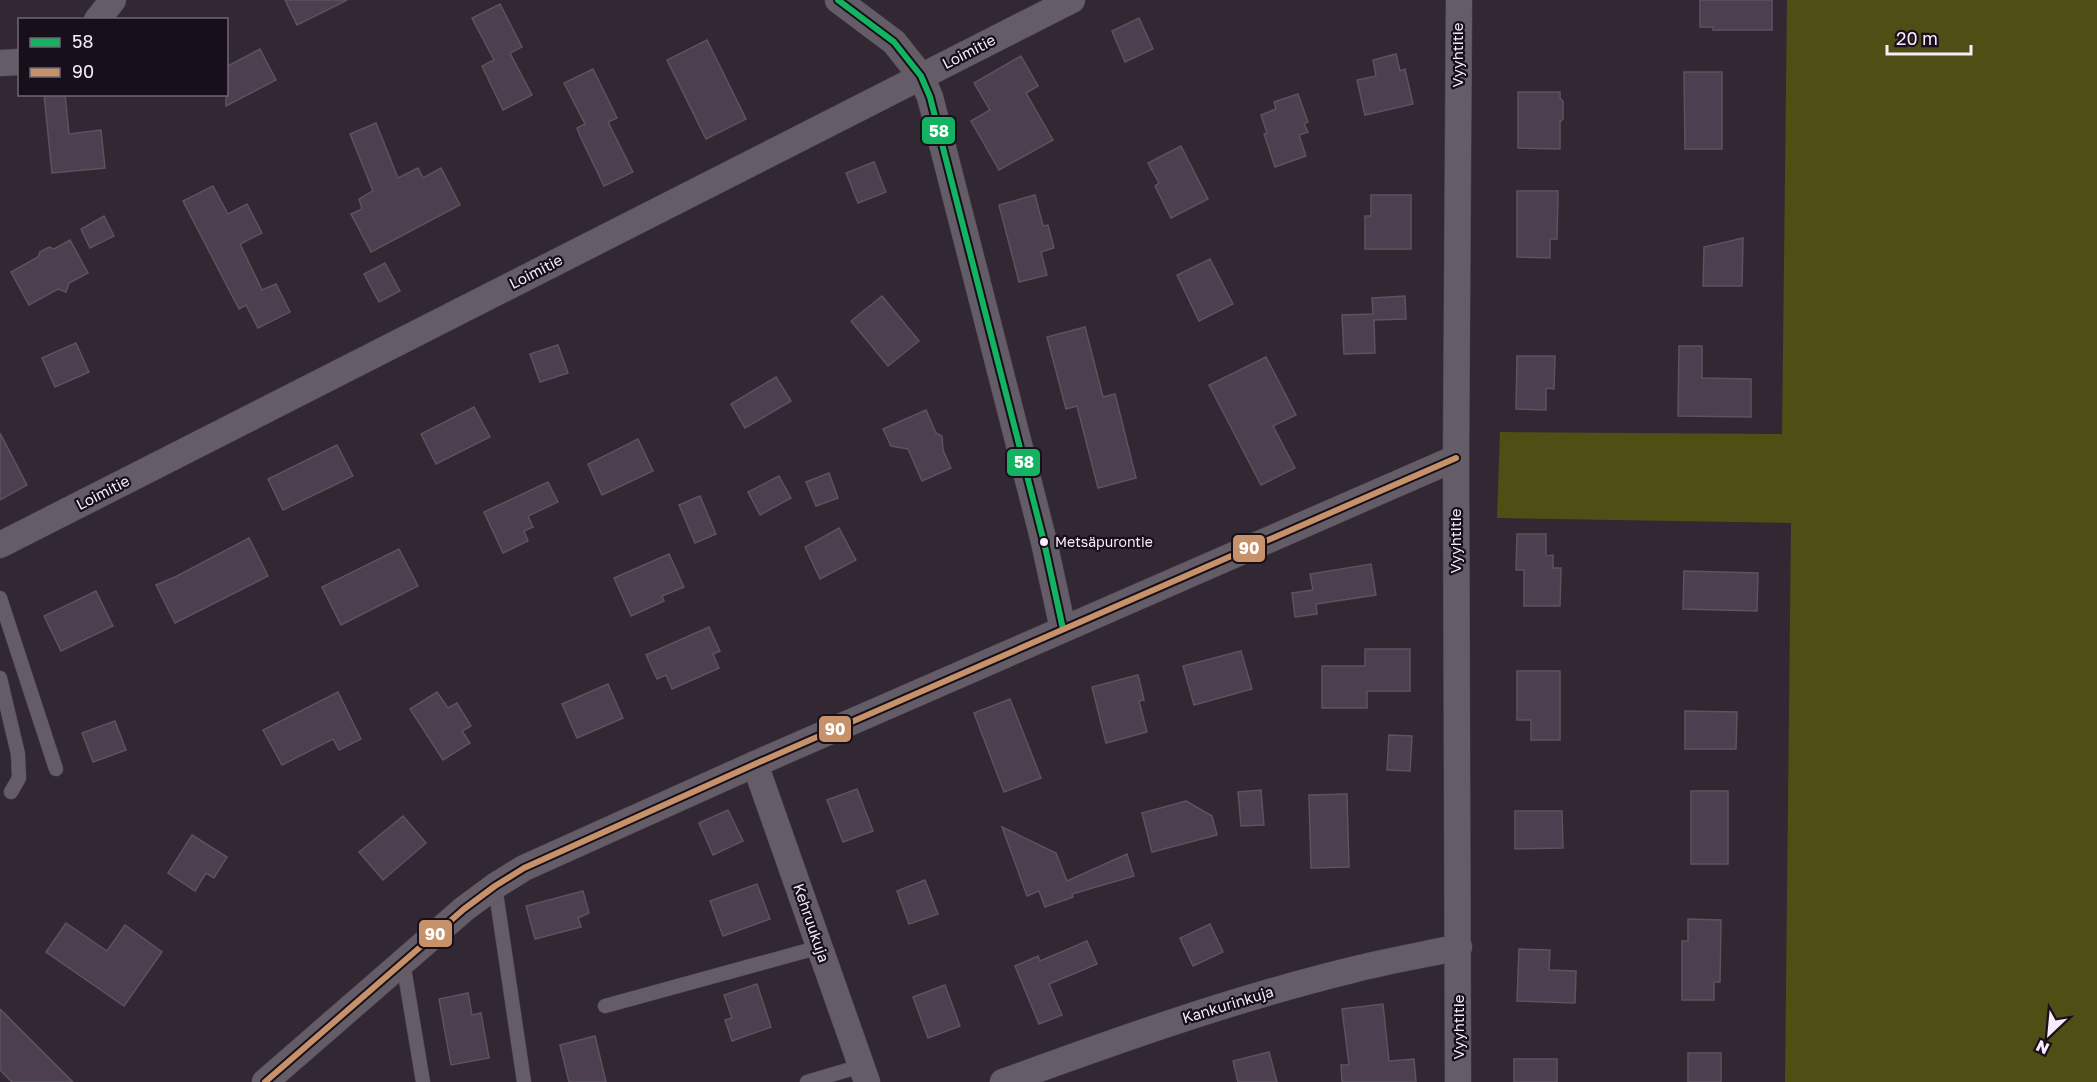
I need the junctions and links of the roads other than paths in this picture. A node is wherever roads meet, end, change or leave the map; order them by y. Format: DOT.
graph roads {
  1 [pos="113,0"];
  2 [pos="838,0"];
  3 [pos="1072,0"];
  4 [pos="1459,0"];
  5 [pos="99,18"];
  6 [pos="18,62"];
  7 [pos="0,63"];
  8 [pos="921,76"];
  9 [pos="1456,458"];
  10 [pos="0,544"];
  11 [pos="0,598"];
  12 [pos="1063,629"];
  13 [pos="0,678"];
  14 [pos="755,764"];
  15 [pos="56,770"];
  16 [pos="11,792"];
  17 [pos="495,886"];
  18 [pos="820,947"];
  19 [pos="1459,947"];
  20 [pos="403,962"];
  21 [pos="605,1006"];
  22 [pos="864,1074"];
  23 [pos="265,1082"];
  24 [pos="423,1082"];
  25 [pos="524,1082"];
  26 [pos="807,1082"];
  27 [pos="1003,1082"];
  28 [pos="1458,1082"];
  1 -- 5 [label="street"];
  2 -- 8 [label="street"];
  3 -- 8 [label="street, Loimitie"];
  4 -- 9 [label="street, Vyyhtitie"];
  6 -- 7 [label="street"];
  8 -- 10 [label="street, Loimitie"];
  8 -- 12 [label="street"];
  9 -- 12 [label="street"];
  9 -- 19 [label="street, Vyyhtitie"];
  11 -- 15 [label="lane"];
  12 -- 14 [label="street"];
  13 -- 16 [label="lane"];
  14 -- 17 [label="street"];
  14 -- 18 [label="street, Kehruukuja"];
  17 -- 20 [label="street"];
  17 -- 25 [label="lane"];
  18 -- 21 [label="lane"];
  18 -- 22 [label="street, Kehruukuja"];
  19 -- 27 [label="street, Kankurinkuja"];
  19 -- 28 [label="street, Vyyhtitie"];
  20 -- 23 [label="street"];
  20 -- 24 [label="lane"];
  22 -- 26 [label="lane"];
}
